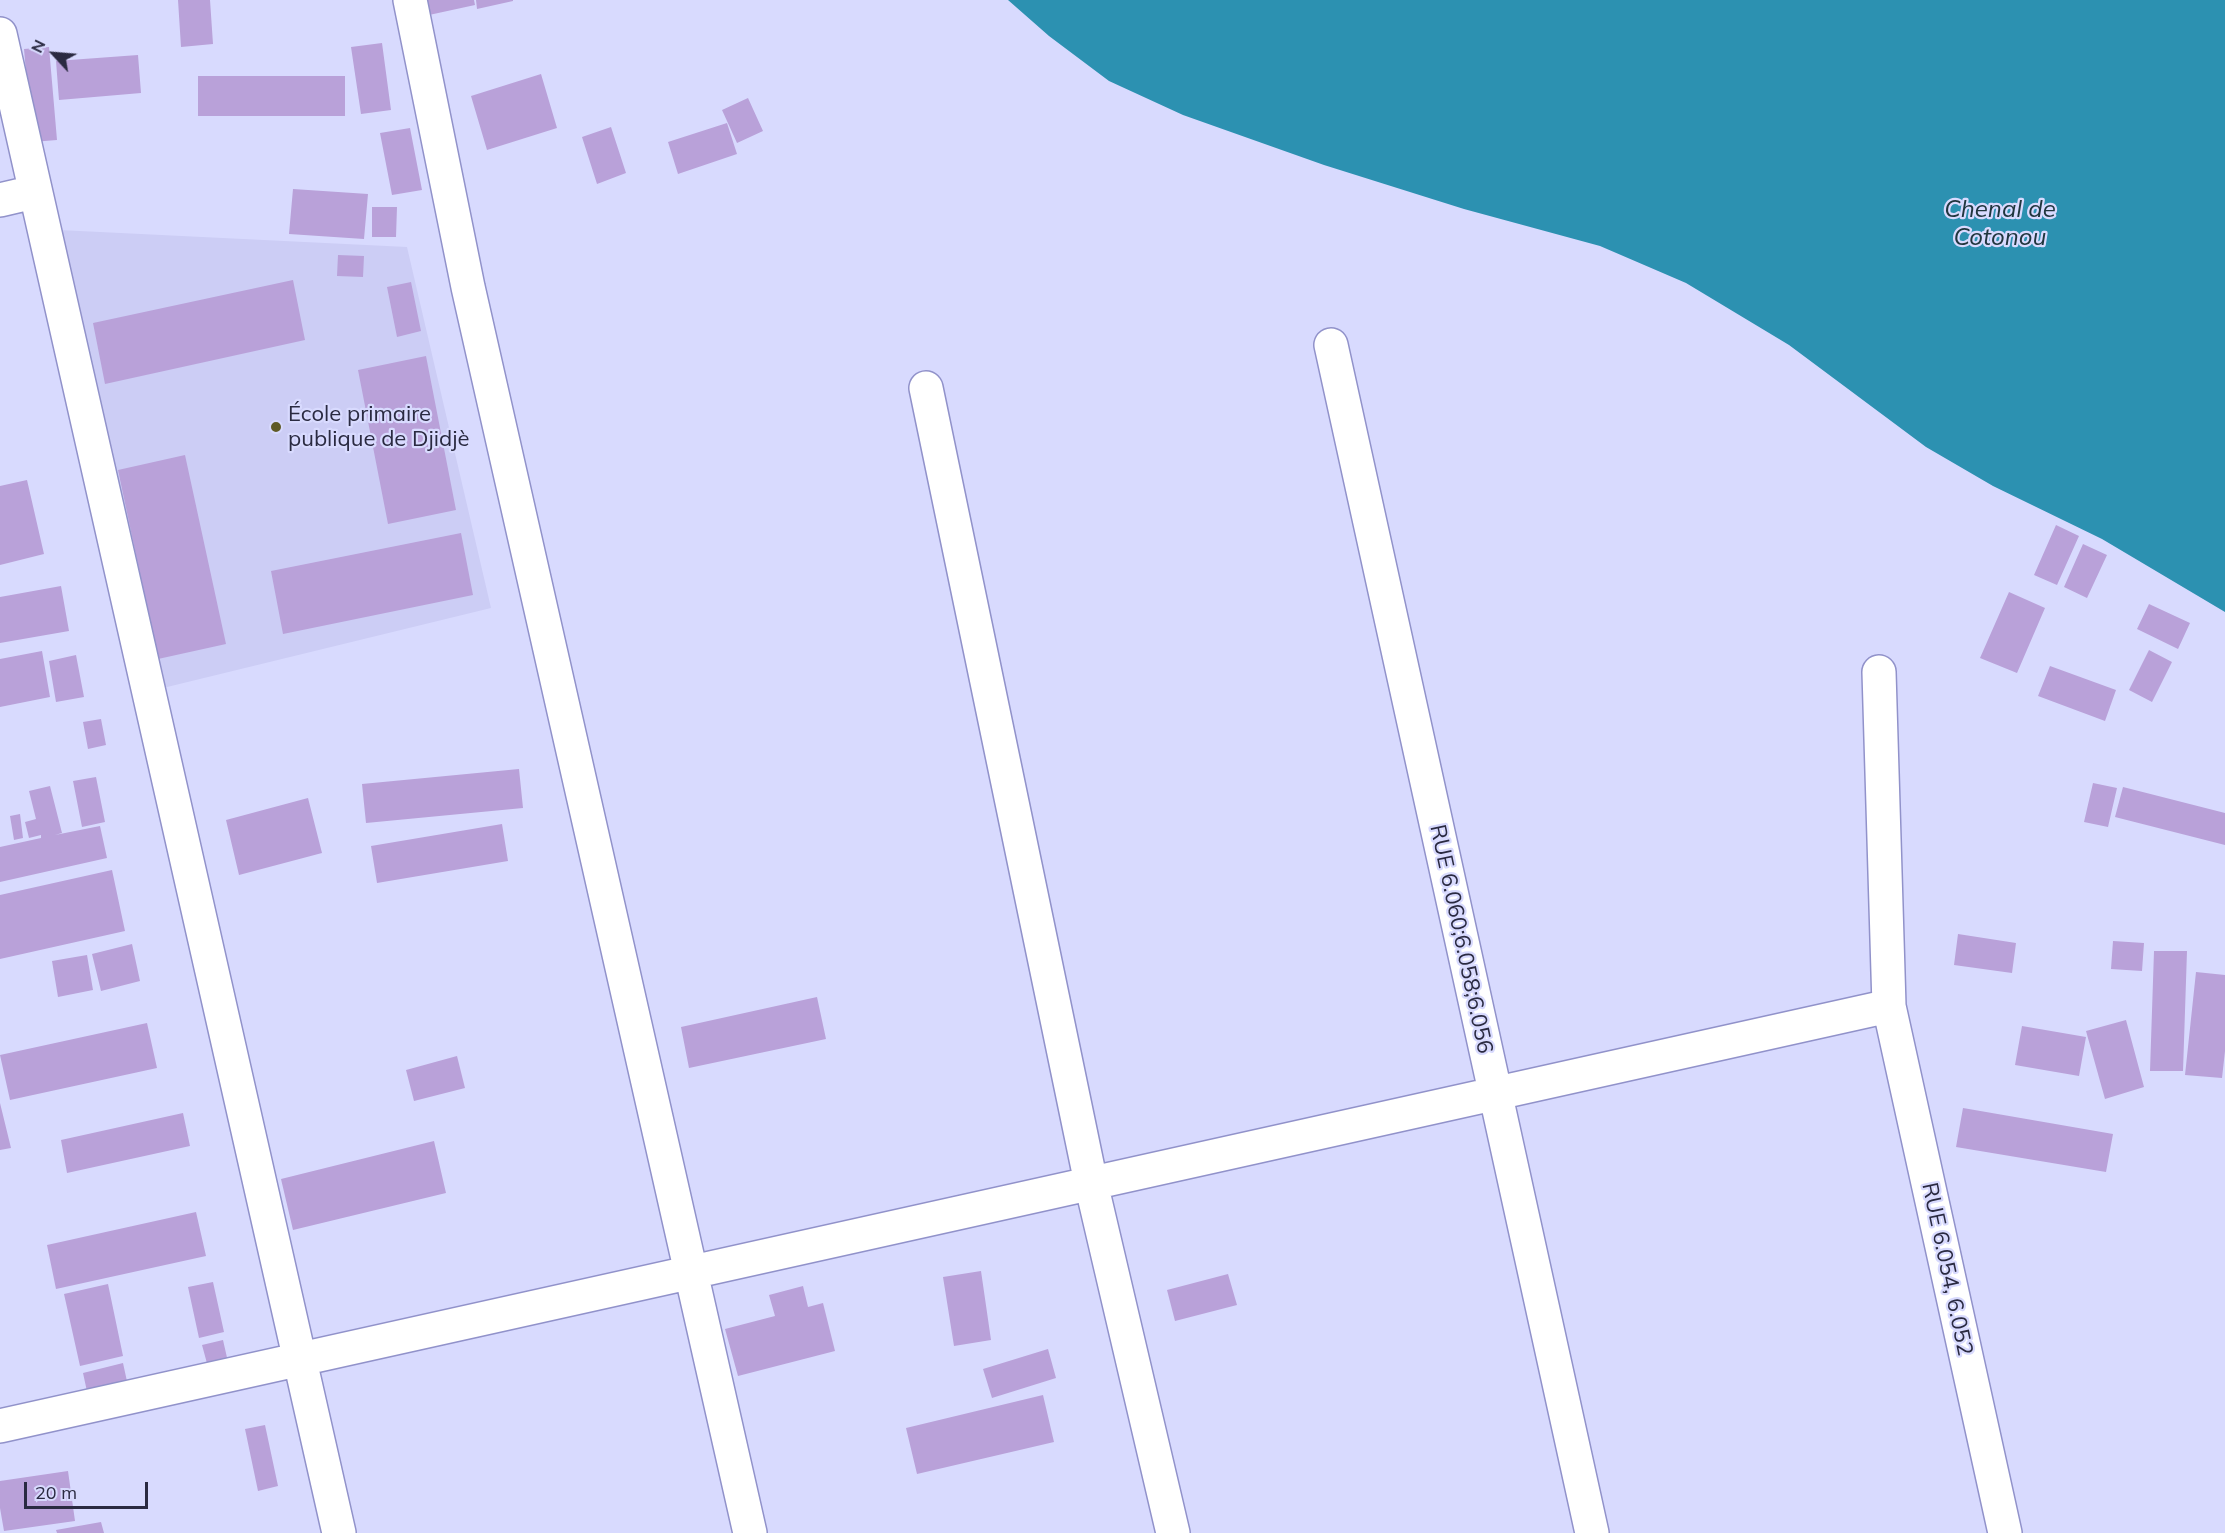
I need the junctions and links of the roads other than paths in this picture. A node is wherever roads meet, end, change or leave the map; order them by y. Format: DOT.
graph roads {
  1 [pos="410,0"];
  2 [pos="0,34"];
  3 [pos="34,192"];
  4 [pos="0,200"];
  5 [pos="1331,345"];
  6 [pos="926,388"];
  7 [pos="1880,672"];
  8 [pos="1889,1006"];
  9 [pos="1495,1094"];
  10 [pos="1091,1183"];
  11 [pos="691,1272"];
  12 [pos="301,1359"];
  13 [pos="0,1426"];
  14 [pos="339,1533"];
  15 [pos="750,1533"];
  16 [pos="1173,1533"];
  17 [pos="1592,1533"];
  18 [pos="2006,1533"];
  1 -- 11 [label="street"];
  2 -- 3 [label="street"];
  3 -- 4 [label="street"];
  3 -- 12 [label="street"];
  5 -- 9 [label="street, RUE 6.060;6.058;6.056"];
  6 -- 10 [label="street"];
  7 -- 8 [label="street, RUE 6.054, 6.052"];
  8 -- 9 [label="street"];
  8 -- 18 [label="street, RUE 6.054, 6.052"];
  9 -- 10 [label="street"];
  9 -- 17 [label="street, RUE 6.060;6.058;6.056"];
  10 -- 11 [label="street"];
  10 -- 16 [label="street"];
  11 -- 12 [label="street"];
  11 -- 15 [label="street"];
  12 -- 13 [label="street"];
  12 -- 14 [label="street"];
}
